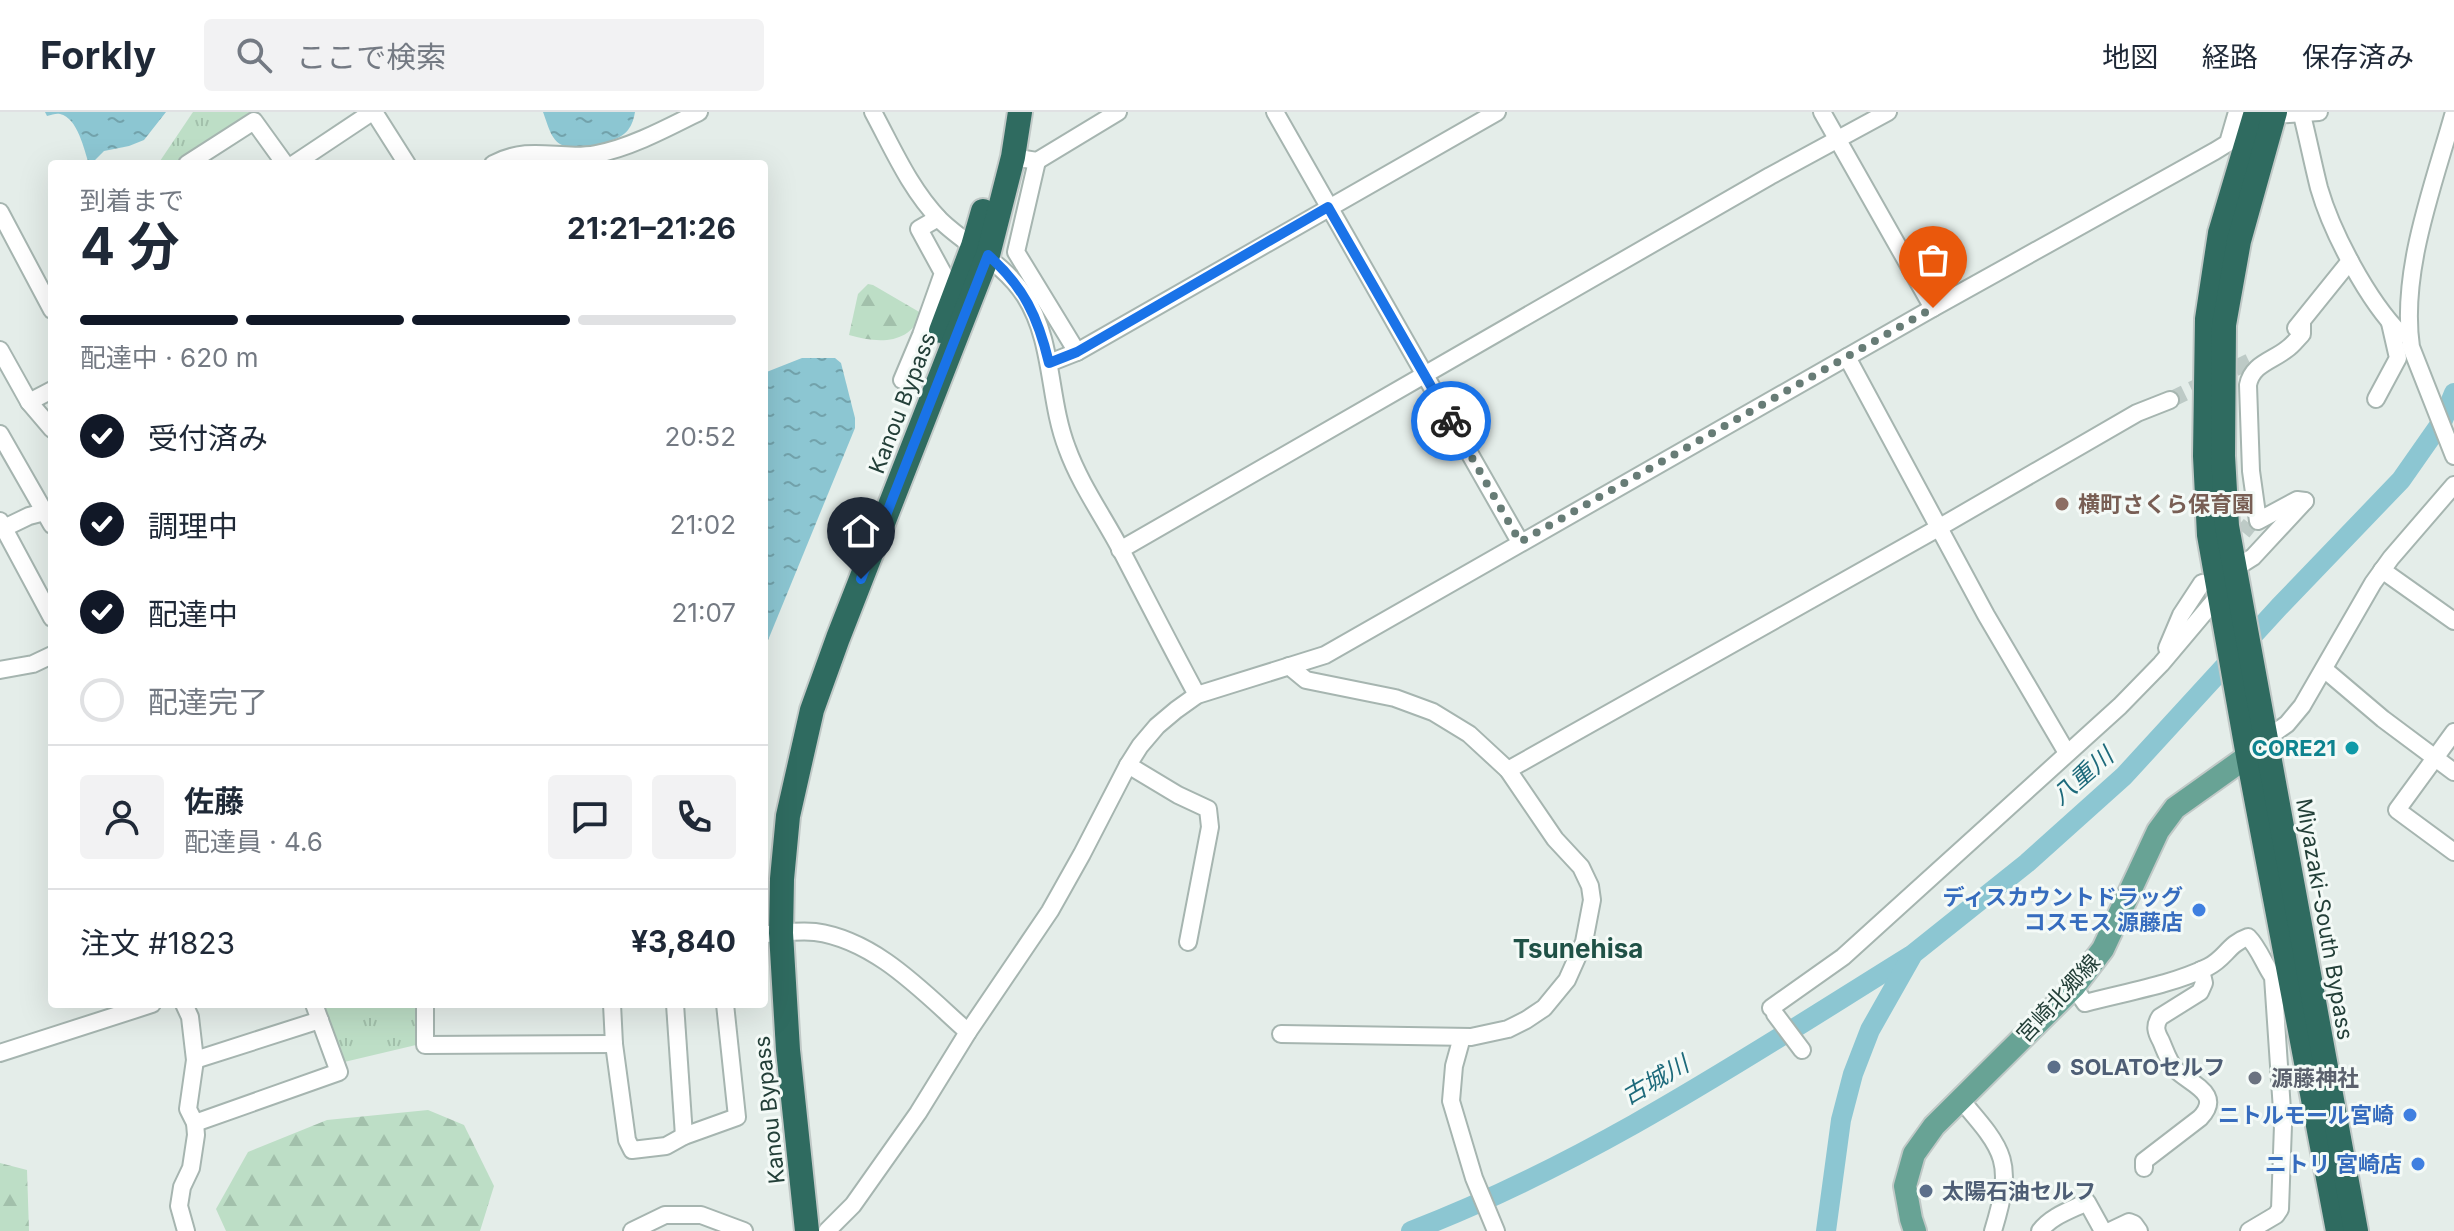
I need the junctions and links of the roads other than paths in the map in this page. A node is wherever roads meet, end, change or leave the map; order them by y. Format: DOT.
graph roads {
  1 [pos="373,112"];
  2 [pos="699,112"];
  3 [pos="1006,112"];
  4 [pos="1020,112"];
  5 [pos="1118,112"];
  6 [pos="1275,112"];
  7 [pos="1497,112"];
  8 [pos="1822,112"];
  9 [pos="1888,112"];
  10 [pos="2237,112"];
  11 [pos="2454,112"];
  12 [pos="2268,113"];
  13 [pos="2310,113"];
  14 [pos="877,120"];
  15 [pos="1839,141"];
  16 [pos="2215,151"];
  17 [pos="1013,157"];
  18 [pos="517,159"];
  19 [pos="193,160"];
  20 [pos="282,160"];
  21 [pos="300,160"];
  22 [pos="400,160"];
  23 [pos="1037,161"];
  24 [pos="2239,168"];
  25 [pos="1328,207"];
  26 [pos="0,212"];
  27 [pos="938,218"];
  28 [pos="980,251"];
  29 [pos="2350,261"];
  30 [pos="48,302"];
  31 [pos="1933,308"];
  32 [pos="2302,322"];
  33 [pos="2390,323"];
  34 [pos="2409,332"];
  35 [pos="0,350"];
  36 [pos="1077,352"];
  37 [pos="1847,357"];
  38 [pos="2250,361"];
  39 [pos="1049,363"];
  40 [pos="1424,376"];
  41 [pos="902,380"];
  42 [pos="48,392"];
  43 [pos="2376,399"];
  44 [pos="2170,400"];
  45 [pos="29,402"];
  46 [pos="48,424"];
  47 [pos="0,434"];
  48 [pos="2454,456"];
  49 [pos="2454,485"];
  50 [pos="48,514"];
  51 [pos="48,516"];
  52 [pos="1,526"];
  53 [pos="1940,527"];
  54 [pos="1520,542"];
  55 [pos="1120,550"];
  56 [pos="2382,570"];
  57 [pos="2223,587"];
  58 [pos="48,611"];
  59 [pos="2454,621"];
  60 [pos="48,657"];
  61 [pos="2,666"];
  62 [pos="1289,666"];
  63 [pos="2324,669"];
  64 [pos="1197,695"];
  65 [pos="2454,732"];
  66 [pos="2257,747"];
  67 [pos="2067,753"];
  68 [pos="2435,759"];
  69 [pos="1128,765"];
  70 [pos="1508,770"];
  71 [pos="2454,772"];
  72 [pos="2454,852"];
  73 [pos="768,860"];
  74 [pos="768,892"];
  75 [pos="774,934"];
  76 [pos="1188,942"];
  77 [pos="2201,970"];
  78 [pos="2290,972"];
  79 [pos="2074,987"];
  80 [pos="140,1008"];
  81 [pos="186,1008"];
  82 [pos="425,1008"];
  83 [pos="612,1008"];
  84 [pos="675,1008"];
  85 [pos="725,1008"];
  86 [pos="317,1012"];
  87 [pos="968,1032"];
  88 [pos="1281,1034"];
  89 [pos="1462,1037"];
  90 [pos="614,1044"];
  91 [pos="1802,1050"];
  92 [pos="0,1053"];
  93 [pos="195,1060"];
  94 [pos="1960,1099"];
  95 [pos="195,1123"];
  96 [pos="684,1136"];
  97 [pos="2144,1168"];
  98 [pos="1494,1225"];
  99 [pos="813,1228"];
  100 [pos="186,1231"];
  101 [pos="632,1231"];
  102 [pos="744,1231"];
  103 [pos="1915,1231"];
  104 [pos="1993,1231"];
  105 [pos="2040,1231"];
  106 [pos="2103,1231"];
  107 [pos="2110,1231"];
  108 [pos="2139,1231"];
  109 [pos="2249,1231"];
  110 [pos="2338,1231"];
  111 [pos="2356,1231"];
  1 -- 21 [label="street"];
  1 -- 22 [label="street"];
  2 -- 18 [label="street"];
  3 -- 28 [label="highway, Kanou Bypass"];
  4 -- 17 [label="highway, Kanou Bypass"];
  5 -- 23 [label="street"];
  6 -- 25 [label="street"];
  7 -- 25 [label="street"];
  8 -- 15 [label="street"];
  9 -- 15 [label="street"];
  10 -- 16 [label="street"];
  11 -- 34 [label="street"];
  12 -- 13 [label="street"];
  12 -- 24 [label="highway"];
  12 -- 57 [label="highway"];
  13 -- 29 [label="street"];
  14 -- 27 [label="street"];
  15 -- 31 [label="street"];
  15 -- 40 [label="street"];
  16 -- 24 [label="street"];
  16 -- 31 [label="street"];
  17 -- 23 [label="street"];
  17 -- 28 [label="highway, Kanou Bypass"];
  19 -- 20 [label="street"];
  23 -- 36 [label="street"];
  24 -- 57 [label="highway"];
  25 -- 36 [label="street"];
  25 -- 40 [label="street"];
  26 -- 30 [label="street"];
  27 -- 28 [label="street"];
  27 -- 41 [label="street"];
  28 -- 39 [label="street"];
  28 -- 73 [label="highway, Kanou Bypass"];
  29 -- 32 [label="street"];
  29 -- 33 [label="street"];
  31 -- 37 [label="street"];
  32 -- 38 [label="street"];
  32 -- 57 [label="street"];
  33 -- 34 [label="street"];
  33 -- 43 [label="street"];
  34 -- 48 [label="street"];
  35 -- 45 [label="street"];
  36 -- 39 [label="street"];
  37 -- 53 [label="street"];
  37 -- 54 [label="street"];
  39 -- 55 [label="street"];
  40 -- 54 [label="street"];
  40 -- 55 [label="street"];
  42 -- 45 [label="street"];
  44 -- 53 [label="street"];
  45 -- 46 [label="street"];
  47 -- 50 [label="street"];
  49 -- 56 [label="street"];
  51 -- 52 [label="street"];
  52 -- 58 [label="street"];
  53 -- 67 [label="street"];
  53 -- 70 [label="street"];
  54 -- 62 [label="street"];
  55 -- 64 [label="street"];
  56 -- 59 [label="street"];
  56 -- 63 [label="street"];
  57 -- 66 [label="highway, Miyazaki-South Bypass"];
  57 -- 67 [label="street"];
  60 -- 61 [label="street"];
  62 -- 64 [label="street"];
  62 -- 70 [label="street"];
  63 -- 66 [label="street"];
  63 -- 68 [label="street"];
  64 -- 69 [label="street"];
  65 -- 68 [label="street"];
  66 -- 78 [label="highway, Miyazaki-South Bypass"];
  66 -- 79 [label="main road, 宮崎北郷線"];
  67 -- 91 [label="street"];
  68 -- 71 [label="street"];
  68 -- 72 [label="street"];
  69 -- 76 [label="street"];
  69 -- 87 [label="street"];
  70 -- 89 [label="street"];
  74 -- 75 [label="highway, Kanou Bypass"];
  75 -- 87 [label="street"];
  75 -- 99 [label="highway, Kanou Bypass"];
  77 -- 78 [label="street"];
  77 -- 79 [label="street"];
  77 -- 97 [label="street"];
  78 -- 109 [label="street"];
  78 -- 110 [label="highway, Miyazaki-South Bypass"];
  78 -- 111 [label="highway, Miyazaki-South Bypass"];
  79 -- 94 [label="main road, 宮崎北郷線"];
  80 -- 92 [label="street"];
  81 -- 93 [label="street"];
  82 -- 90 [label="street"];
  83 -- 90 [label="street"];
  84 -- 96 [label="street"];
  85 -- 96 [label="street"];
  86 -- 93 [label="street"];
  86 -- 95 [label="street"];
  87 -- 99 [label="street"];
  88 -- 89 [label="street"];
  89 -- 98 [label="street"];
  90 -- 96 [label="street"];
  93 -- 95 [label="street"];
  94 -- 103 [label="main road, 宮崎北郷線"];
  94 -- 104 [label="street"];
  95 -- 100 [label="street"];
  101 -- 102 [label="street"];
  105 -- 106 [label="street"];
  107 -- 108 [label="street"];
}
